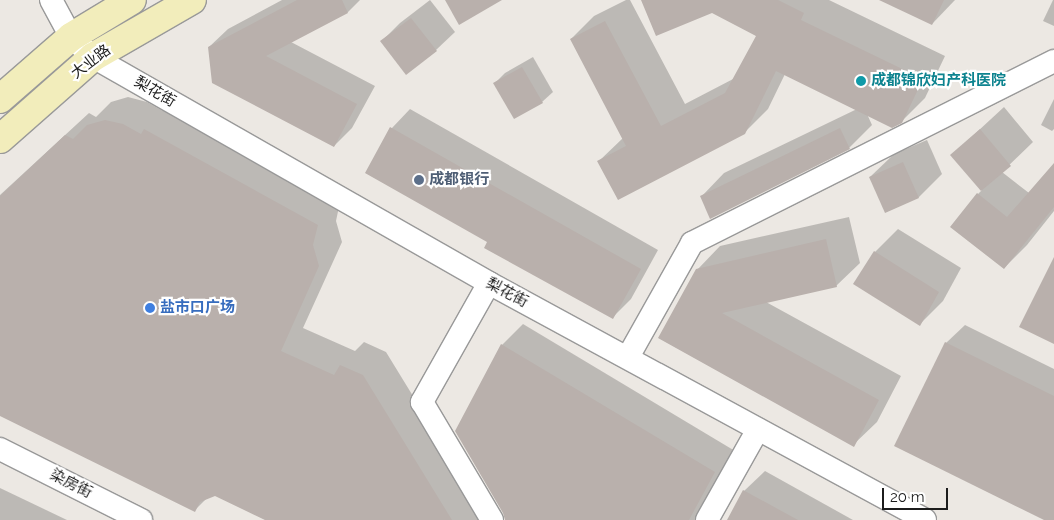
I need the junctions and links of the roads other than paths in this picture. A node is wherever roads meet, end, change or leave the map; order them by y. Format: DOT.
graph roads {
  1 [pos="51,0"];
  2 [pos="132,0"];
  3 [pos="192,0"];
  4 [pos="71,37"];
  5 [pos="93,57"];
  6 [pos="1054,61"];
  7 [pos="0,99"];
  8 [pos="0,139"];
  9 [pos="489,284"];
  10 [pos="628,357"];
  11 [pos="758,429"];
  12 [pos="0,449"];
  13 [pos="141,520"];
  14 [pos="492,520"];
  15 [pos="707,520"];
  16 [pos="925,520"];
  1 -- 4 [label="street, 梨花街"];
  2 -- 4 [label="main road, 大业路"];
  3 -- 5 [label="main road, 大业路"];
  4 -- 5 [label="street, 梨花街"];
  4 -- 7 [label="main road, 大业路"];
  5 -- 8 [label="main road, 大业路"];
  5 -- 9 [label="street, 梨花街"];
  6 -- 10 [label="street"];
  9 -- 10 [label="street, 梨花街"];
  9 -- 14 [label="street"];
  10 -- 11 [label="street, 梨花街"];
  11 -- 15 [label="street"];
  11 -- 16 [label="street, 梨花街"];
  12 -- 13 [label="street, 染房街"];
}
